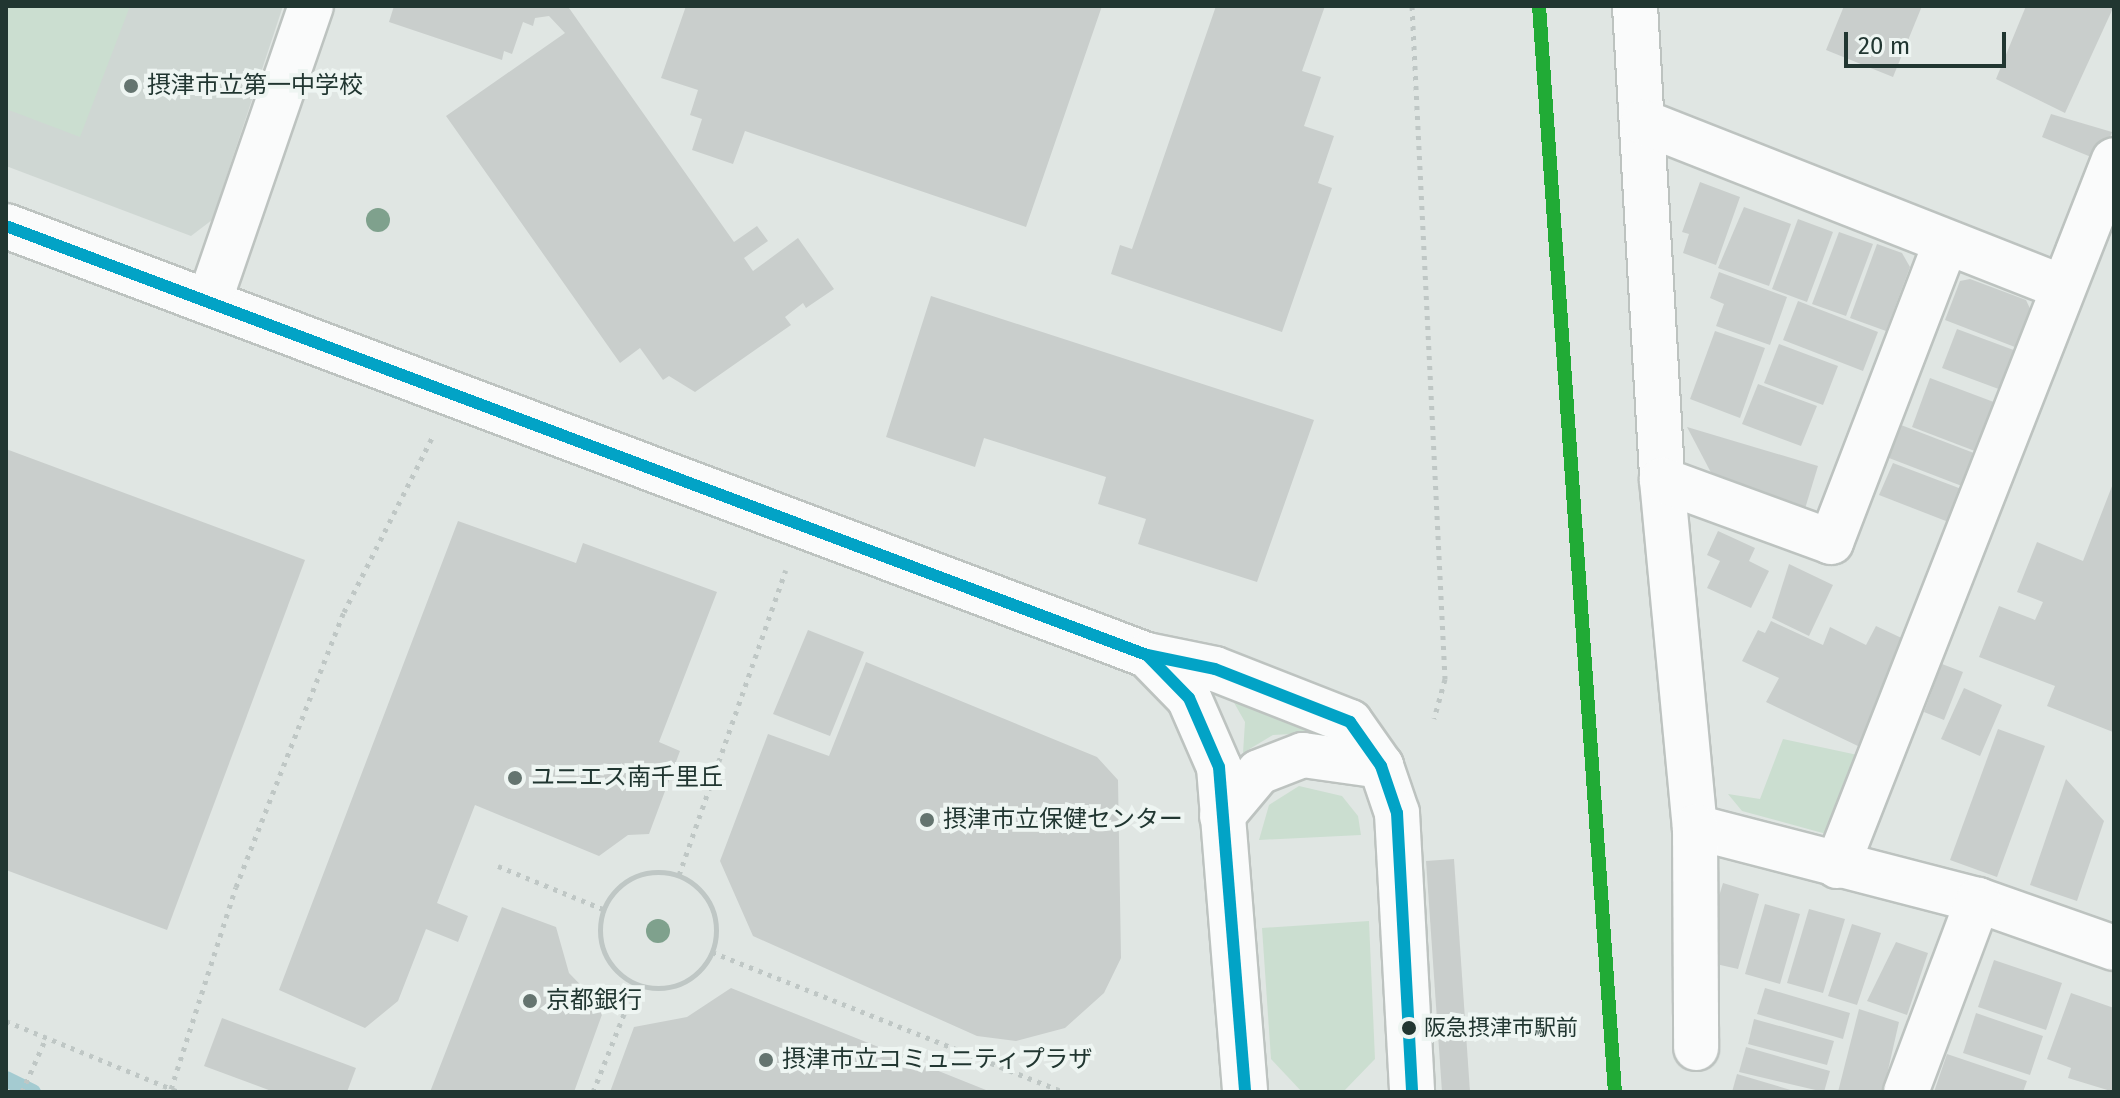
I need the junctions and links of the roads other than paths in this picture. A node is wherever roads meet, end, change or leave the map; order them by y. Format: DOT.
graph roads {
  1 [pos="311,6"];
  2 [pos="1635,6"];
  3 [pos="1643,122"];
  4 [pos="2114,160"];
  5 [pos="6,226"];
  6 [pos="1946,243"];
  7 [pos="2061,287"];
  8 [pos="209,302"];
  9 [pos="1662,480"];
  10 [pos="1147,655"];
  11 [pos="1381,766"];
  12 [pos="1222,816"];
  13 [pos="1695,827"];
  14 [pos="1837,866"];
  15 [pos="1978,900"];
  16 [pos="2114,948"];
  17 [pos="1696,1048"];
  18 [pos="1245,1092"];
  19 [pos="1412,1092"];
  20 [pos="1906,1092"];
  1 -- 8 [label="street"];
  2 -- 3 [label="street"];
  3 -- 6 [label="street"];
  3 -- 9 [label="street"];
  4 -- 7 [label="street"];
  5 -- 8 [label="street"];
  6 -- 7 [label="street"];
  6 -- 9 [label="street"];
  7 -- 14 [label="street"];
  8 -- 10 [label="street"];
  9 -- 13 [label="street"];
  10 -- 11 [label="street"];
  10 -- 12 [label="street"];
  11 -- 12 [label="street"];
  11 -- 19 [label="street"];
  12 -- 18 [label="street"];
  13 -- 14 [label="street"];
  13 -- 17 [label="street"];
  14 -- 15 [label="street"];
  15 -- 16 [label="street"];
  15 -- 20 [label="street"];
}
